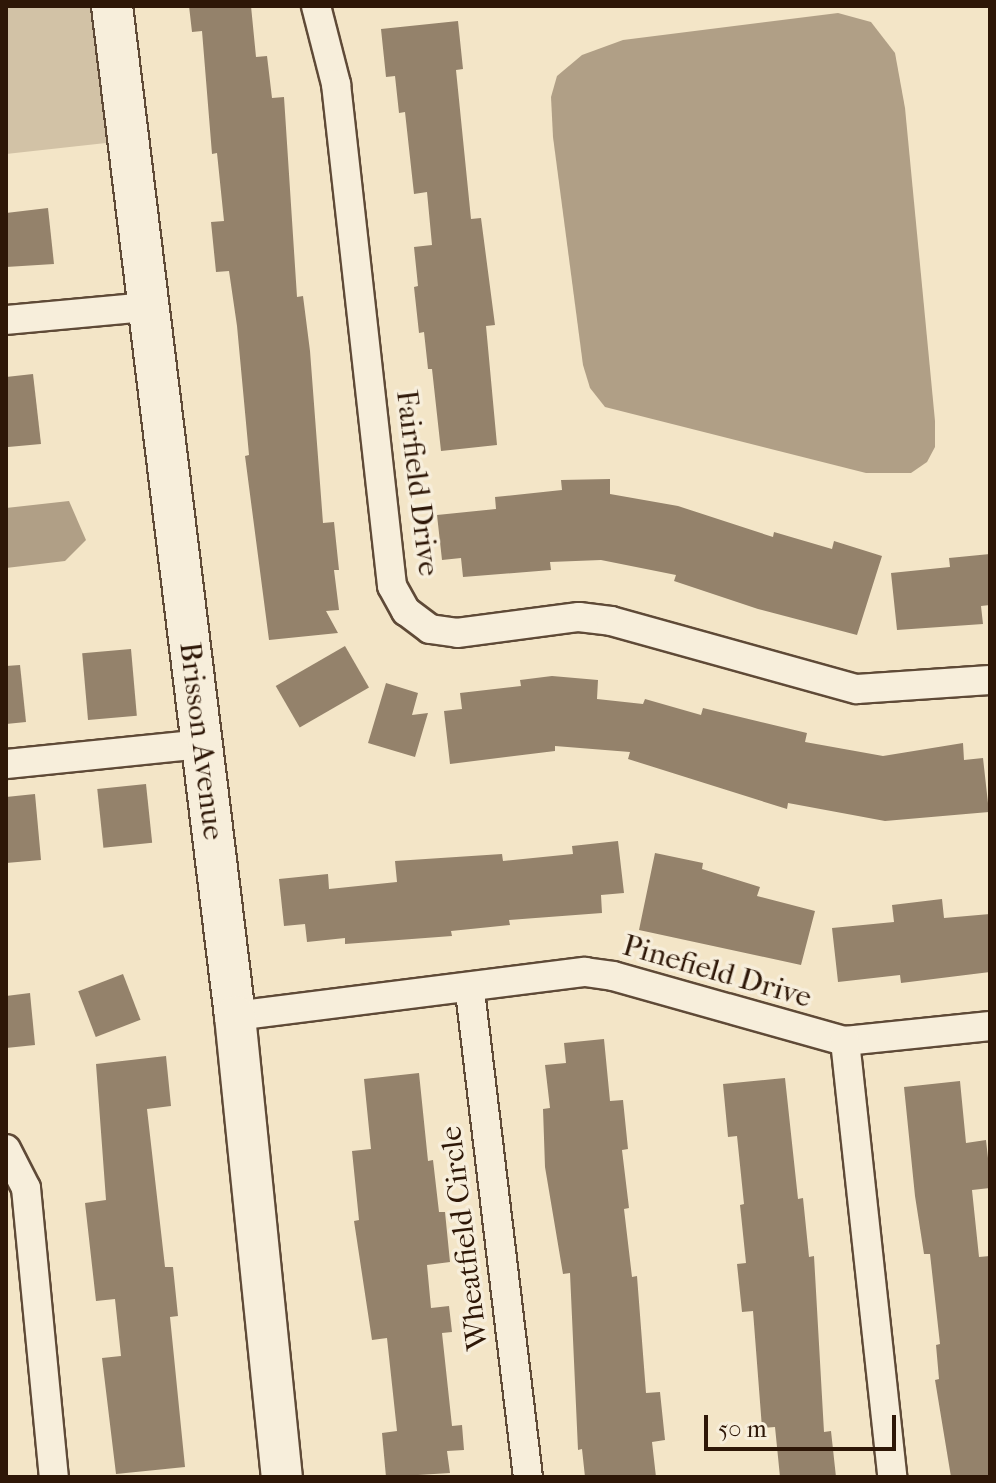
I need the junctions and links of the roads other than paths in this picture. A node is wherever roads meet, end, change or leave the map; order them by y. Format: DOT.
graph roads {
  1 [pos="112,6"];
  2 [pos="316,6"];
  3 [pos="147,307"];
  4 [pos="6,320"];
  5 [pos="990,680"];
  6 [pos="202,744"];
  7 [pos="6,764"];
  8 [pos="470,991"];
  9 [pos="235,1016"];
  10 [pos="990,1026"];
  11 [pos="845,1041"];
  12 [pos="6,1149"];
  13 [pos="54,1477"];
  14 [pos="282,1477"];
  15 [pos="528,1477"];
  16 [pos="892,1477"];
  1 -- 3 [label="street, Brisson Avenue"];
  2 -- 5 [label="street, Fairfield Drive"];
  3 -- 4 [label="street"];
  3 -- 6 [label="street, Brisson Avenue"];
  6 -- 7 [label="street"];
  6 -- 9 [label="street, Brisson Avenue"];
  8 -- 9 [label="street, Pinefield Drive"];
  8 -- 11 [label="street, Pinefield Drive"];
  8 -- 15 [label="street, Wheatfield Circle"];
  9 -- 14 [label="street, Brisson Avenue"];
  10 -- 11 [label="street, Pinefield Drive"];
  11 -- 16 [label="street"];
  12 -- 13 [label="street"];
}
